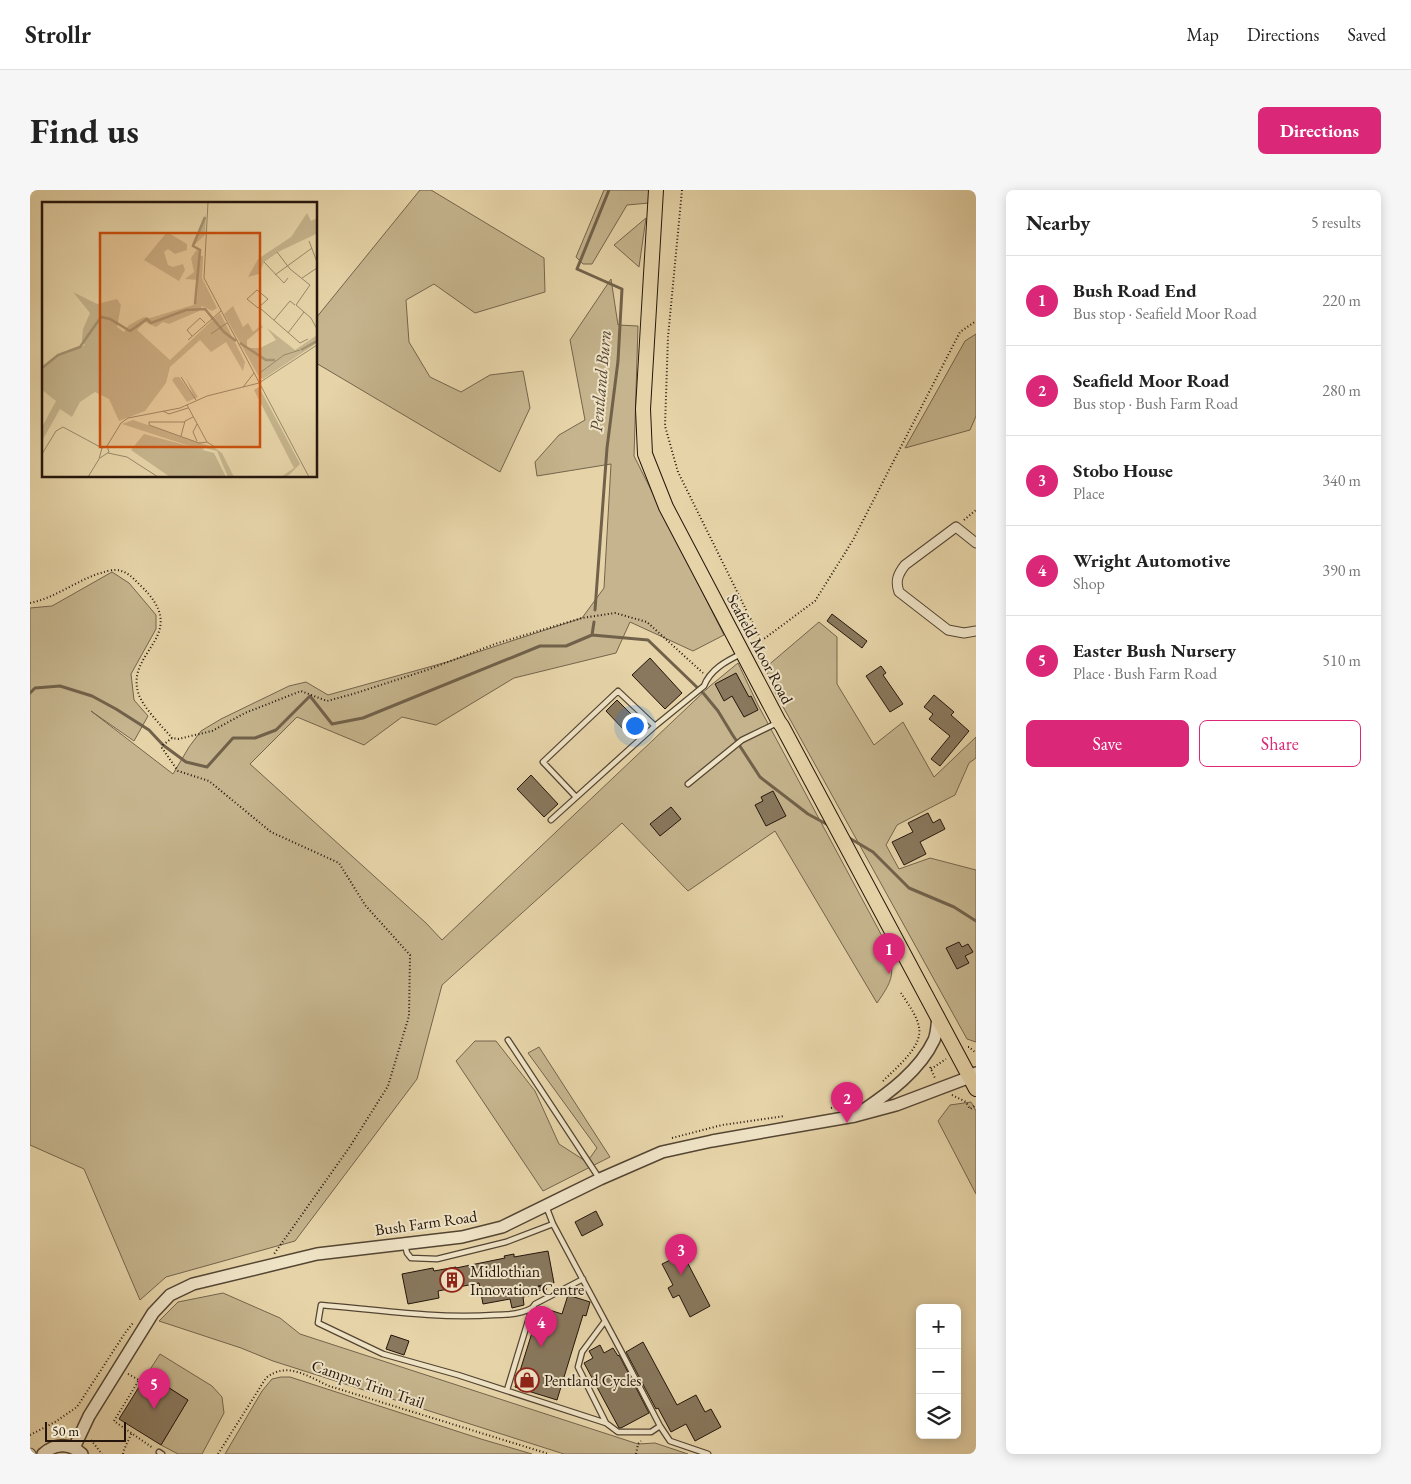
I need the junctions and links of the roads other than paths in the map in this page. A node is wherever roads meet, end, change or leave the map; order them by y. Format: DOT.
graph roads {
  1 [pos="656,190"];
  2 [pos="976,543"];
  3 [pos="976,631"];
  4 [pos="743,653"];
  5 [pos="779,722"];
  6 [pos="655,726"];
  7 [pos="688,784"];
  8 [pos="576,797"];
  9 [pos="551,820"];
  10 [pos="938,1016"];
  11 [pos="508,1040"];
  12 [pos="974,1080"];
  13 [pos="855,1116"];
  14 [pos="600,1179"];
  15 [pos="546,1206"];
  16 [pos="553,1224"];
  17 [pos="405,1245"];
  18 [pos="583,1279"];
  19 [pos="532,1308"];
  20 [pos="605,1321"];
  21 [pos="507,1390"];
  22 [pos="606,1423"];
  23 [pos="660,1426"];
  24 [pos="78,1451"];
  25 [pos="43,1454"];
  26 [pos="708,1454"];
  1 -- 4 [label="main road, Seafield Moor Road"];
  2 -- 3 [label="street"];
  4 -- 5 [label="main road, Seafield Moor Road"];
  4 -- 6 [label="lane"];
  5 -- 7 [label="lane"];
  5 -- 10 [label="main road, Seafield Moor Road"];
  6 -- 8 [label="lane"];
  6 -- 8 [label="lane"];
  8 -- 9 [label="lane"];
  10 -- 12 [label="main road, Seafield Moor Road"];
  10 -- 13 [label="street, Bush Farm Road"];
  11 -- 14 [label="lane"];
  12 -- 13 [label="street, Bush Farm Road"];
  13 -- 14 [label="street, Bush Farm Road"];
  14 -- 15 [label="street, Bush Farm Road"];
  15 -- 16 [label="lane"];
  15 -- 17 [label="street, Bush Farm Road"];
  16 -- 17 [label="lane"];
  16 -- 18 [label="lane"];
  17 -- 24 [label="street, Bush Farm Road"];
  18 -- 19 [label="lane"];
  18 -- 20 [label="lane"];
  19 -- 21 [label="lane"];
  19 -- 21 [label="lane"];
  20 -- 22 [label="lane"];
  20 -- 23 [label="lane"];
  21 -- 22 [label="lane"];
  22 -- 23 [label="lane"];
  23 -- 26 [label="lane"];
  24 -- 25 [label="street"];
}
